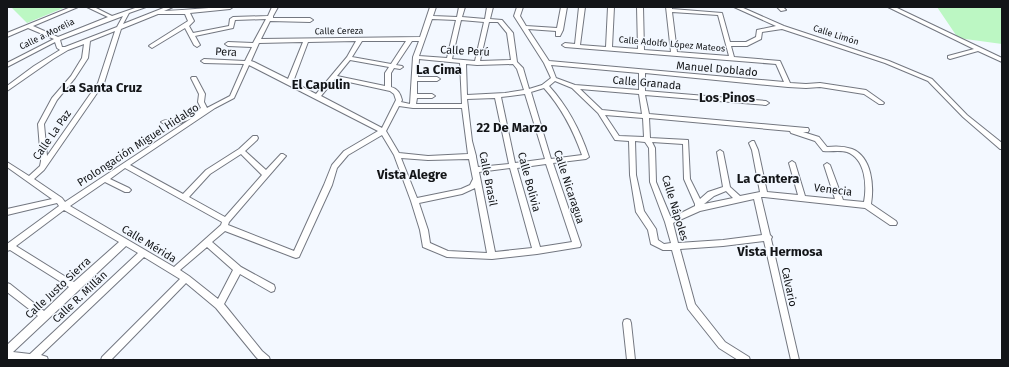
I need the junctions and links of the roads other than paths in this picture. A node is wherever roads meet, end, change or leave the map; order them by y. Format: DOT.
graph roads {
  1 [pos="70,7"];
  2 [pos="75,7"];
  3 [pos="90,7"];
  4 [pos="143,7"];
  5 [pos="170,7"];
  6 [pos="230,7"];
  7 [pos="275,7"];
  8 [pos="433,7"];
  9 [pos="462,7"];
  10 [pos="490,7"];
  11 [pos="520,7"];
  12 [pos="564,7"];
  13 [pos="582,7"];
  14 [pos="612,7"];
  15 [pos="640,7"];
  16 [pos="737,7"];
  17 [pos="891,7"];
  18 [pos="669,9"];
  19 [pos="724,9"];
  20 [pos="126,12"];
  21 [pos="187,12"];
  22 [pos="151,13"];
  23 [pos="720,14"];
  24 [pos="111,17"];
  25 [pos="430,17"];
  26 [pos="270,18"];
  27 [pos="459,19"];
  28 [pos="310,20"];
  29 [pos="486,20"];
  30 [pos="188,24"];
  31 [pos="28,26"];
  32 [pos="119,26"];
  33 [pos="524,27"];
  34 [pos="782,27"];
  35 [pos="7,33"];
  36 [pos="191,35"];
  37 [pos="57,38"];
  38 [pos="410,39"];
  39 [pos="421,39"];
  40 [pos="87,40"];
  41 [pos="360,40"];
  42 [pos="306,41"];
  43 [pos="256,43"];
  44 [pos="228,44"];
  45 [pos="728,44"];
  46 [pos="197,45"];
  47 [pos="565,45"];
  48 [pos="152,46"];
  49 [pos="577,46"];
  50 [pos="609,48"];
  51 [pos="66,49"];
  52 [pos="978,49"];
  53 [pos="641,51"];
  54 [pos="674,54"];
  55 [pos="349,58"];
  56 [pos="416,58"];
  57 [pos="732,58"];
  58 [pos="950,58"];
  59 [pos="448,60"];
  60 [pos="1002,60"];
  61 [pos="204,61"];
  62 [pos="463,62"];
  63 [pos="514,62"];
  64 [pos="247,63"];
  65 [pos="477,63"];
  66 [pos="547,63"];
  67 [pos="7,66"];
  68 [pos="391,66"];
  69 [pos="400,67"];
  70 [pos="642,72"];
  71 [pos="333,77"];
  72 [pos="194,78"];
  73 [pos="414,79"];
  74 [pos="437,79"];
  75 [pos="553,79"];
  76 [pos="290,82"];
  77 [pos="546,84"];
  78 [pos="788,85"];
  79 [pos="574,87"];
  80 [pos="388,88"];
  81 [pos="7,89"];
  82 [pos="527,91"];
  83 [pos="642,93"];
  84 [pos="497,95"];
  85 [pos="413,96"];
  86 [pos="432,96"];
  87 [pos="316,97"];
  88 [pos="464,97"];
  89 [pos="766,103"];
  90 [pos="881,103"];
  91 [pos="397,104"];
  92 [pos="413,106"];
  93 [pos="465,106"];
  94 [pos="213,107"];
  95 [pos="204,108"];
  96 [pos="600,112"];
  97 [pos="646,116"];
  98 [pos="164,122"];
  99 [pos="385,129"];
  100 [pos="790,129"];
  101 [pos="806,130"];
  102 [pos="255,138"];
  103 [pos="632,139"];
  104 [pos="647,140"];
  105 [pos="752,143"];
  106 [pos="1002,147"];
  107 [pos="240,151"];
  108 [pos="720,152"];
  109 [pos="397,155"];
  110 [pos="283,156"];
  111 [pos="473,156"];
  112 [pos="548,162"];
  113 [pos="7,164"];
  114 [pos="125,164"];
  115 [pos="792,164"];
  116 [pos="827,165"];
  117 [pos="513,166"];
  118 [pos="42,168"];
  119 [pos="476,170"];
  120 [pos="16,171"];
  121 [pos="7,173"];
  122 [pos="266,174"];
  123 [pos="104,179"];
  124 [pos="477,179"];
  125 [pos="29,180"];
  126 [pos="727,188"];
  127 [pos="127,190"];
  128 [pos="761,195"];
  129 [pos="184,197"];
  130 [pos="802,197"];
  131 [pos="739,200"];
  132 [pos="415,201"];
  133 [pos="840,202"];
  134 [pos="61,203"];
  135 [pos="866,205"];
  136 [pos="699,206"];
  137 [pos="7,212"];
  138 [pos="669,222"];
  139 [pos="893,223"];
  140 [pos="225,224"];
  141 [pos="768,237"];
  142 [pos="125,242"];
  143 [pos="207,242"];
  144 [pos="675,246"];
  145 [pos="8,247"];
  146 [pos="537,251"];
  147 [pos="143,253"];
  148 [pos="492,256"];
  149 [pos="238,269"];
  150 [pos="174,271"];
  151 [pos="186,278"];
  152 [pos="7,287"];
  153 [pos="75,287"];
  154 [pos="271,288"];
  155 [pos="219,305"];
  156 [pos="44,316"];
  157 [pos="627,322"];
  158 [pos="7,351"];
  159 [pos="7,355"];
  160 [pos="259,357"];
  161 [pos="32,358"];
  162 [pos="44,360"];
  163 [pos="105,360"];
  164 [pos="266,360"];
  165 [pos="630,360"];
  166 [pos="746,360"];
  167 [pos="796,360"];
  1 -- 35 [label="street"];
  2 -- 31 [label="street"];
  3 -- 24 [label="street"];
  4 -- 20 [label="street, Calle a Morelia"];
  5 -- 22 [label="street"];
  6 -- 21 [label="street"];
  7 -- 26 [label="street, Prolongación Miguel Hidalgo"];
  8 -- 25 [label="street"];
  9 -- 27 [label="street"];
  10 -- 29 [label="street"];
  11 -- 33 [label="street"];
  12 -- 33 [label="street"];
  13 -- 49 [label="street"];
  14 -- 50 [label="street"];
  15 -- 53 [label="street"];
  16 -- 34 [label="street, Calle Limón"];
  17 -- 52 [label="street"];
  18 -- 23 [label="street"];
  18 -- 54 [label="street"];
  19 -- 23 [label="street"];
  20 -- 24 [label="street, Calle a Morelia"];
  20 -- 32 [label="street, Calle La Paz"];
  21 -- 22 [label="street"];
  21 -- 30 [label="street"];
  22 -- 32 [label="street"];
  23 -- 45 [label="street"];
  24 -- 37 [label="street, Calle a Morelia"];
  25 -- 27 [label="street"];
  25 -- 39 [label="street"];
  26 -- 28 [label="street"];
  26 -- 36 [label="street"];
  26 -- 43 [label="street, Prolongación Miguel Hidalgo"];
  27 -- 29 [label="street"];
  27 -- 59 [label="street"];
  29 -- 63 [label="street"];
  29 -- 65 [label="street"];
  30 -- 36 [label="street"];
  30 -- 48 [label="street"];
  31 -- 35 [label="street"];
  31 -- 37 [label="street"];
  32 -- 40 [label="street"];
  32 -- 118 [label="street, Calle La Paz"];
  33 -- 66 [label="street"];
  34 -- 45 [label="street"];
  34 -- 106 [label="street, Calle Limón"];
  36 -- 46 [label="street"];
  37 -- 51 [label="street"];
  37 -- 67 [label="street, Calle a Morelia"];
  38 -- 39 [label="street, Calle Cereza"];
  38 -- 41 [label="street, Calle Cereza"];
  38 -- 68 [label="street"];
  39 -- 56 [label="street"];
  40 -- 51 [label="street"];
  40 -- 118 [label="street"];
  41 -- 42 [label="street, Calle Cereza"];
  41 -- 55 [label="street"];
  42 -- 43 [label="street, Calle Cereza"];
  42 -- 76 [label="street"];
  43 -- 44 [label="street, Calle Cereza"];
  43 -- 64 [label="street, Prolongación Miguel Hidalgo"];
  45 -- 57 [label="street"];
  47 -- 49 [label="street, Calle Adolfo López Mateos"];
  49 -- 50 [label="street, Calle Adolfo López Mateos"];
  50 -- 53 [label="street, Calle Adolfo López Mateos"];
  51 -- 81 [label="street"];
  52 -- 58 [label="street"];
  52 -- 60 [label="street"];
  53 -- 54 [label="street, Calle Adolfo López Mateos"];
  54 -- 57 [label="street, Calle Adolfo López Mateos"];
  55 -- 68 [label="street"];
  55 -- 71 [label="street"];
  56 -- 59 [label="street, Calle Perú"];
  56 -- 73 [label="street"];
  57 -- 78 [label="street, Calle Adolfo López Mateos"];
  59 -- 62 [label="street, Calle Perú"];
  61 -- 64 [label="street, Pera"];
  62 -- 65 [label="street, Calle Perú"];
  62 -- 88 [label="street, Calle Brasil"];
  63 -- 65 [label="street, Calle Perú"];
  63 -- 82 [label="street, Calle Nicaragua"];
  64 -- 76 [label="street, Pera"];
  64 -- 94 [label="street, Prolongación Miguel Hidalgo"];
  66 -- 70 [label="street, Manuel Doblado"];
  66 -- 75 [label="street"];
  68 -- 69 [label="street"];
  68 -- 80 [label="street"];
  70 -- 78 [label="street, Manuel Doblado"];
  70 -- 83 [label="street, Calle Nápoles"];
  71 -- 80 [label="street"];
  71 -- 87 [label="street"];
  72 -- 95 [label="street"];
  73 -- 74 [label="street"];
  73 -- 85 [label="street"];
  75 -- 77 [label="street"];
  75 -- 79 [label="street"];
  76 -- 87 [label="street, Pera"];
  77 -- 82 [label="street"];
  77 -- 112 [label="street"];
  78 -- 90 [label="street, Manuel Doblado"];
  79 -- 83 [label="street, Calle Granada"];
  79 -- 96 [label="street"];
  80 -- 91 [label="street"];
  82 -- 84 [label="street"];
  82 -- 112 [label="street, Calle Nicaragua"];
  83 -- 89 [label="street, Calle Granada"];
  83 -- 97 [label="street, Calle Nápoles"];
  84 -- 88 [label="street"];
  84 -- 117 [label="street, Calle Bolivia"];
  85 -- 86 [label="street"];
  85 -- 92 [label="street"];
  87 -- 99 [label="street, Pera"];
  88 -- 93 [label="street, Calle Brasil"];
  91 -- 92 [label="street"];
  91 -- 99 [label="street"];
  92 -- 93 [label="street"];
  93 -- 111 [label="street, Calle Brasil"];
  94 -- 95 [label="street"];
  94 -- 114 [label="street, Prolongación Miguel Hidalgo"];
  95 -- 98 [label="street"];
  96 -- 97 [label="street"];
  96 -- 103 [label="street"];
  97 -- 100 [label="street"];
  97 -- 104 [label="street, Calle Nápoles"];
  99 -- 109 [label="street"];
  99 -- 140 [label="street"];
  100 -- 101 [label="street"];
  100 -- 135 [label="street"];
  102 -- 107 [label="street"];
  103 -- 104 [label="street"];
  103 -- 144 [label="street"];
  104 -- 136 [label="street"];
  104 -- 138 [label="street, Calle Nápoles"];
  105 -- 128 [label="street, Calvario"];
  107 -- 122 [label="street"];
  107 -- 129 [label="street"];
  108 -- 126 [label="street"];
  109 -- 111 [label="street"];
  109 -- 132 [label="street"];
  110 -- 122 [label="street"];
  111 -- 119 [label="street, Calle Brasil"];
  112 -- 117 [label="street"];
  112 -- 146 [label="street, Calle Nicaragua"];
  113 -- 120 [label="street, Calle Mérida"];
  114 -- 123 [label="street, Prolongación Miguel Hidalgo"];
  114 -- 129 [label="street"];
  115 -- 130 [label="street"];
  116 -- 133 [label="street"];
  117 -- 119 [label="street"];
  117 -- 146 [label="street, Calle Bolivia"];
  118 -- 125 [label="street, Calle La Paz"];
  119 -- 124 [label="street, Calle Brasil"];
  120 -- 121 [label="street"];
  120 -- 125 [label="street, Calle Mérida"];
  122 -- 140 [label="street"];
  123 -- 127 [label="street"];
  123 -- 134 [label="street, Prolongación Miguel Hidalgo"];
  124 -- 132 [label="street"];
  124 -- 148 [label="street, Calle Brasil"];
  125 -- 134 [label="street, Calle Mérida"];
  126 -- 131 [label="street"];
  126 -- 136 [label="street"];
  128 -- 130 [label="street, Venecia"];
  128 -- 131 [label="street, Venecia"];
  128 -- 141 [label="street, Calvario"];
  129 -- 140 [label="street"];
  130 -- 133 [label="street, Venecia"];
  131 -- 136 [label="street, Venecia"];
  132 -- 148 [label="street"];
  133 -- 135 [label="street, Venecia"];
  134 -- 137 [label="street"];
  134 -- 142 [label="street, Calle Mérida"];
  134 -- 145 [label="street, Prolongación Miguel Hidalgo"];
  135 -- 139 [label="street, Venecia"];
  136 -- 138 [label="street"];
  138 -- 144 [label="street, Calle Nápoles"];
  140 -- 143 [label="street"];
  141 -- 144 [label="street"];
  141 -- 167 [label="street, Calvario"];
  142 -- 147 [label="street, Calle Mérida"];
  142 -- 153 [label="street, Calle Justo Sierra"];
  143 -- 149 [label="street"];
  143 -- 150 [label="street"];
  144 -- 166 [label="street, Calle Nápoles"];
  145 -- 153 [label="street"];
  146 -- 148 [label="street"];
  147 -- 150 [label="street, Calle Mérida"];
  147 -- 161 [label="street, Calle R. Millán"];
  149 -- 154 [label="street"];
  149 -- 155 [label="street"];
  150 -- 151 [label="street, Calle Mérida"];
  151 -- 155 [label="street, Calle Mérida"];
  151 -- 163 [label="street"];
  152 -- 156 [label="street"];
  153 -- 156 [label="street, Calle Justo Sierra"];
  155 -- 160 [label="street, Calle Mérida"];
  156 -- 158 [label="street, Calle Justo Sierra"];
  157 -- 165 [label="street"];
  159 -- 161 [label="street"];
  160 -- 164 [label="street, Calle Mérida"];
  161 -- 162 [label="street"];
}
